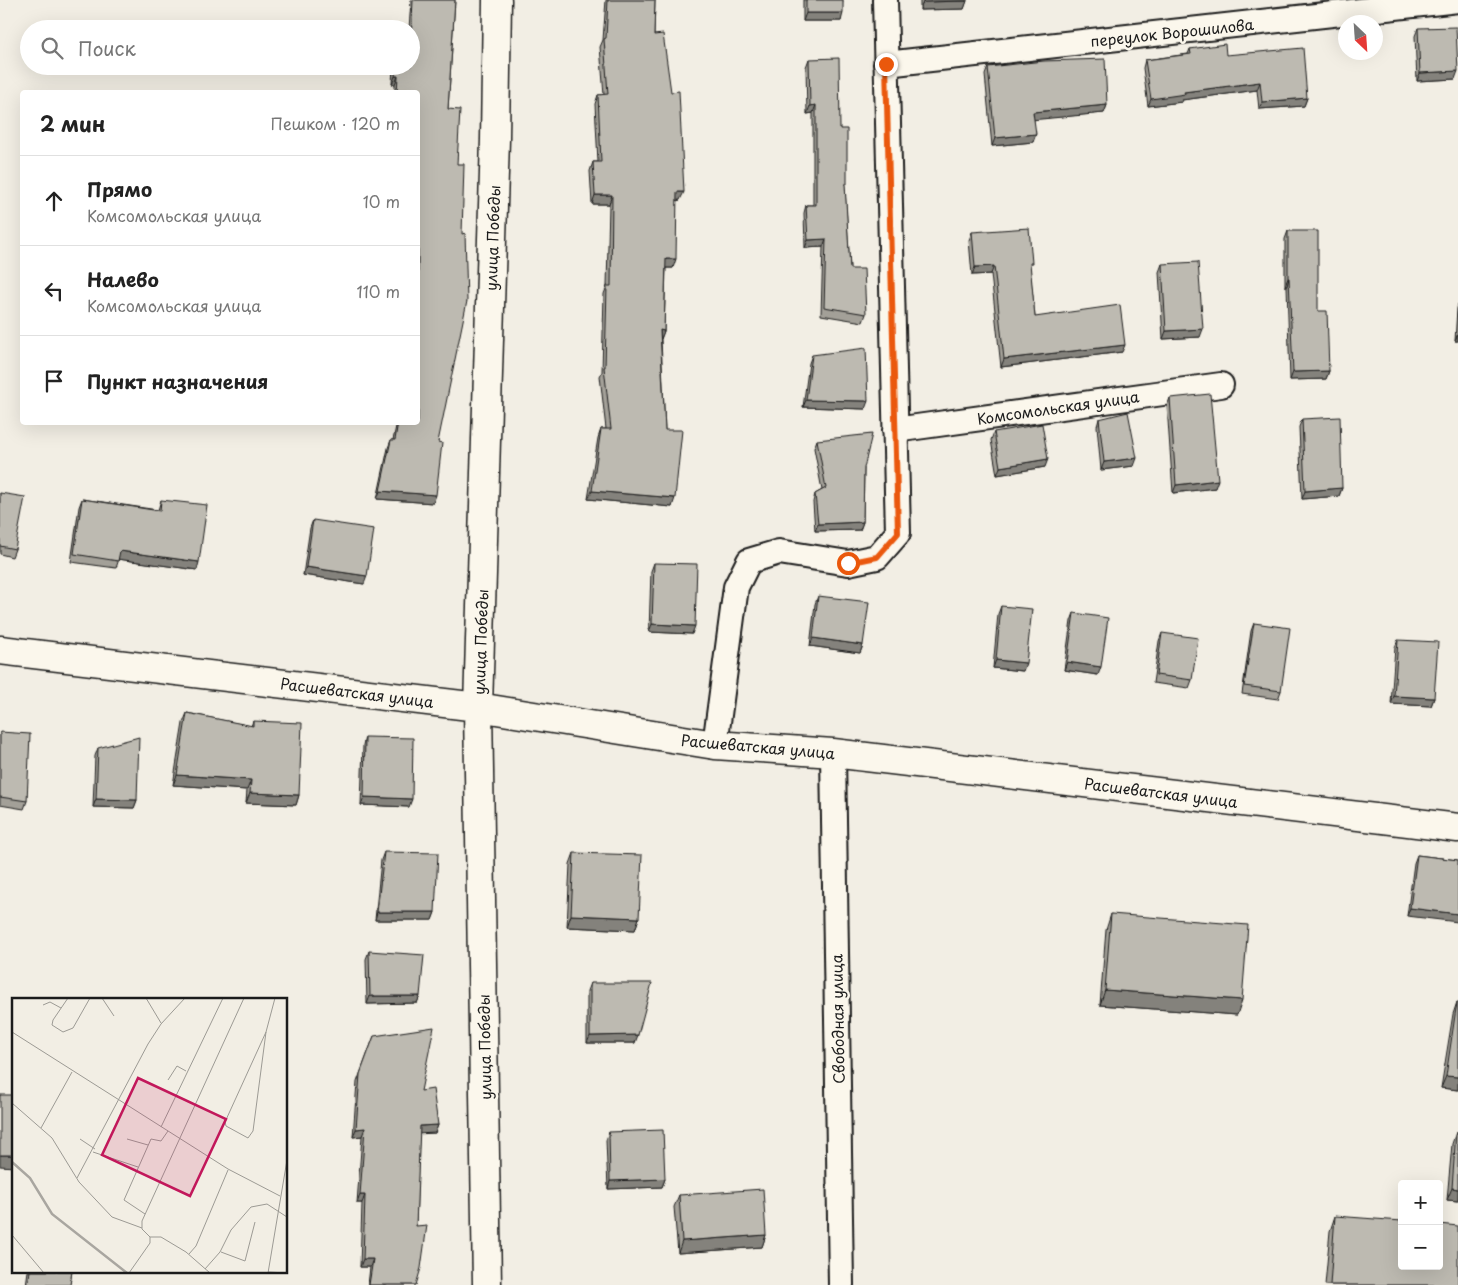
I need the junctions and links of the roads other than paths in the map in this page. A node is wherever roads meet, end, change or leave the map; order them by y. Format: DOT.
graph roads {
  1 [pos="497,0"];
  2 [pos="885,0"];
  3 [pos="1458,0"];
  4 [pos="886,64"];
  5 [pos="1221,385"];
  6 [pos="895,430"];
  7 [pos="0,650"];
  8 [pos="478,707"];
  9 [pos="715,745"];
  10 [pos="833,753"];
  11 [pos="1458,828"];
  12 [pos="487,1285"];
  13 [pos="840,1285"];
  1 -- 8 [label="street, улица Победы"];
  2 -- 4 [label="street"];
  3 -- 4 [label="street, переулок Ворошилова"];
  4 -- 6 [label="street"];
  5 -- 6 [label="street, Комсомольская улица"];
  6 -- 9 [label="street"];
  7 -- 8 [label="street, Расшеватская улица"];
  8 -- 9 [label="street, Расшеватская улица"];
  8 -- 12 [label="street, улица Победы"];
  9 -- 10 [label="street, Расшеватская улица"];
  10 -- 11 [label="street, Расшеватская улица"];
  10 -- 13 [label="street, Свободная улица"];
}
